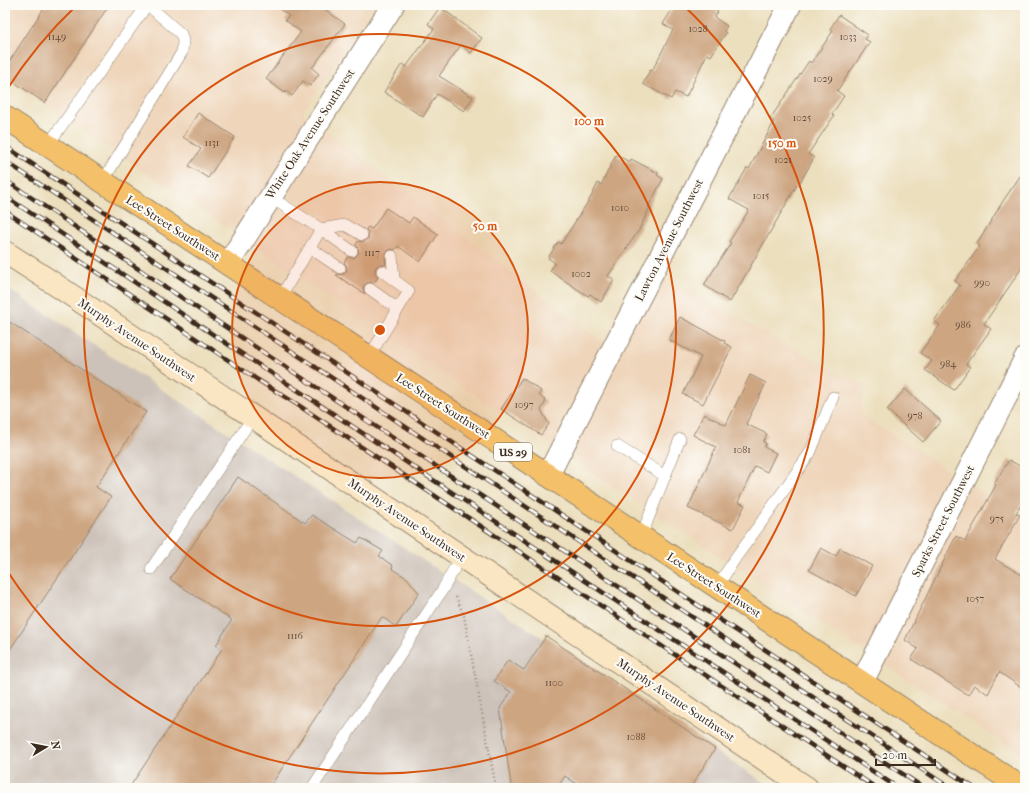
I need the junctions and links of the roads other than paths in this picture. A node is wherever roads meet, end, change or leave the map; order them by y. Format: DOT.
graph roads {
  1 [pos="147,5"];
  2 [pos="393,5"];
  3 [pos="790,5"];
  4 [pos="5,117"];
  5 [pos="48,145"];
  6 [pos="103,181"];
  7 [pos="270,197"];
  8 [pos="321,229"];
  9 [pos="362,235"];
  10 [pos="310,248"];
  11 [pos="352,251"];
  12 [pos="5,252"];
  13 [pos="392,256"];
  14 [pos="228,264"];
  15 [pos="340,268"];
  16 [pos="382,270"];
  17 [pos="394,280"];
  18 [pos="370,289"];
  19 [pos="280,298"];
  20 [pos="398,309"];
  21 [pos="369,357"];
  22 [pos="1025,359"];
  23 [pos="833,397"];
  24 [pos="253,417"];
  25 [pos="680,439"];
  26 [pos="617,446"];
  27 [pos="548,475"];
  28 [pos="665,476"];
  29 [pos="641,537"];
  30 [pos="461,556"];
  31 [pos="151,569"];
  32 [pos="717,587"];
  33 [pos="862,682"];
  34 [pos="312,788"];
  35 [pos="807,788"];
  36 [pos="1022,788"];
  1 -- 5 [label="lane"];
  1 -- 6 [label="lane"];
  2 -- 7 [label="street, White Oak Avenue Southwest"];
  3 -- 27 [label="street, Lawton Avenue Southwest"];
  4 -- 5 [label="main road, Lee Street Southwest / US 29"];
  5 -- 6 [label="main road, Lee Street Southwest / US 29"];
  6 -- 14 [label="main road, Lee Street Southwest / US 29"];
  7 -- 8 [label="lane"];
  7 -- 14 [label="street, White Oak Avenue Southwest"];
  8 -- 9 [label="lane"];
  8 -- 10 [label="lane"];
  8 -- 11 [label="lane"];
  10 -- 15 [label="lane"];
  10 -- 19 [label="lane"];
  12 -- 24 [label="street, Murphy Avenue Southwest"];
  13 -- 17 [label="lane"];
  14 -- 19 [label="main road, Lee Street Southwest / US 29"];
  16 -- 17 [label="lane"];
  17 -- 20 [label="lane"];
  18 -- 20 [label="lane"];
  19 -- 21 [label="main road, Lee Street Southwest / US 29"];
  20 -- 21 [label="lane"];
  21 -- 27 [label="main road, Lee Street Southwest / US 29"];
  22 -- 33 [label="street, Sparks Street Southwest"];
  23 -- 32 [label="lane"];
  24 -- 30 [label="street, Murphy Avenue Southwest"];
  24 -- 31 [label="lane"];
  25 -- 28 [label="lane"];
  26 -- 28 [label="lane"];
  27 -- 29 [label="main road, Lee Street Southwest / US 29"];
  28 -- 29 [label="lane"];
  29 -- 32 [label="main road, Lee Street Southwest / US 29"];
  30 -- 34 [label="lane"];
  30 -- 35 [label="street, Murphy Avenue Southwest"];
  32 -- 33 [label="main road, Lee Street Southwest / US 29"];
  33 -- 36 [label="main road, Lee Street Southwest / US 29"];
}
